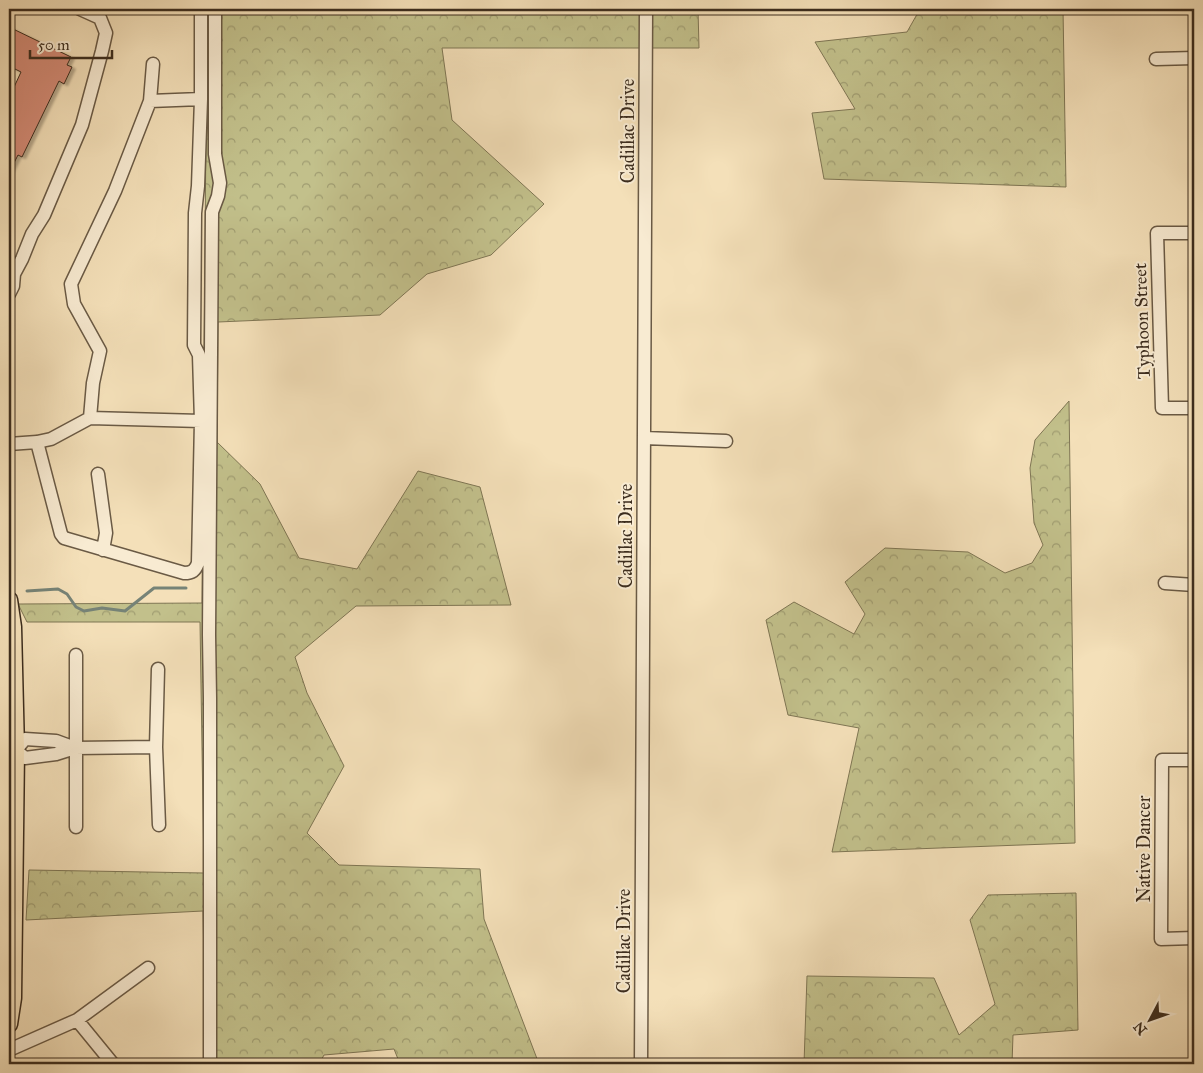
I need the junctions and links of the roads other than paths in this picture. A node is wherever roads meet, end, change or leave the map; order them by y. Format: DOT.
graph roads {
  1 [pos="80,9"];
  2 [pos="201,9"];
  3 [pos="215,9"];
  4 [pos="646,9"];
  5 [pos="1194,58"];
  6 [pos="1156,59"];
  7 [pos="154,64"];
  8 [pos="201,99"];
  9 [pos="150,101"];
  10 [pos="1194,233"];
  11 [pos="11,275"];
  12 [pos="9,294"];
  13 [pos="1194,408"];
  14 [pos="90,418"];
  15 [pos="201,421"];
  16 [pos="644,438"];
  17 [pos="726,440"];
  18 [pos="37,442"];
  19 [pos="9,444"];
  20 [pos="98,474"];
  21 [pos="103,550"];
  22 [pos="1165,583"];
  23 [pos="1194,585"];
  24 [pos="9,600"];
  25 [pos="76,655"];
  26 [pos="158,669"];
  27 [pos="156,747"];
  28 [pos="75,748"];
  29 [pos="12,750"];
  30 [pos="1194,760"];
  31 [pos="159,825"];
  32 [pos="76,827"];
  33 [pos="1194,938"];
  34 [pos="148,968"];
  35 [pos="77,1020"];
  36 [pos="9,1024"];
  37 [pos="9,1050"];
  38 [pos="113,1064"];
  39 [pos="210,1064"];
  40 [pos="641,1064"];
  1 -- 11 [label="street"];
  2 -- 8 [label="street"];
  3 -- 39 [label="street"];
  4 -- 16 [label="street, Cadillac Drive"];
  5 -- 6 [label="street"];
  7 -- 9 [label="street"];
  8 -- 9 [label="street"];
  8 -- 15 [label="street"];
  9 -- 14 [label="street"];
  10 -- 13 [label="street, Typhoon Street"];
  11 -- 12 [label="street"];
  14 -- 15 [label="street"];
  14 -- 18 [label="street"];
  15 -- 21 [label="street"];
  16 -- 17 [label="street"];
  16 -- 40 [label="street, Cadillac Drive"];
  18 -- 19 [label="street"];
  18 -- 21 [label="street"];
  20 -- 21 [label="street"];
  22 -- 23 [label="street"];
  24 -- 29 [label="main road"];
  25 -- 28 [label="street"];
  26 -- 27 [label="street"];
  27 -- 28 [label="street"];
  27 -- 31 [label="street"];
  28 -- 29 [label="street"];
  28 -- 29 [label="street"];
  28 -- 32 [label="street"];
  29 -- 36 [label="main road"];
  30 -- 33 [label="street, Native Dancer"];
  34 -- 35 [label="street"];
  35 -- 37 [label="street"];
  35 -- 38 [label="street"];
}
